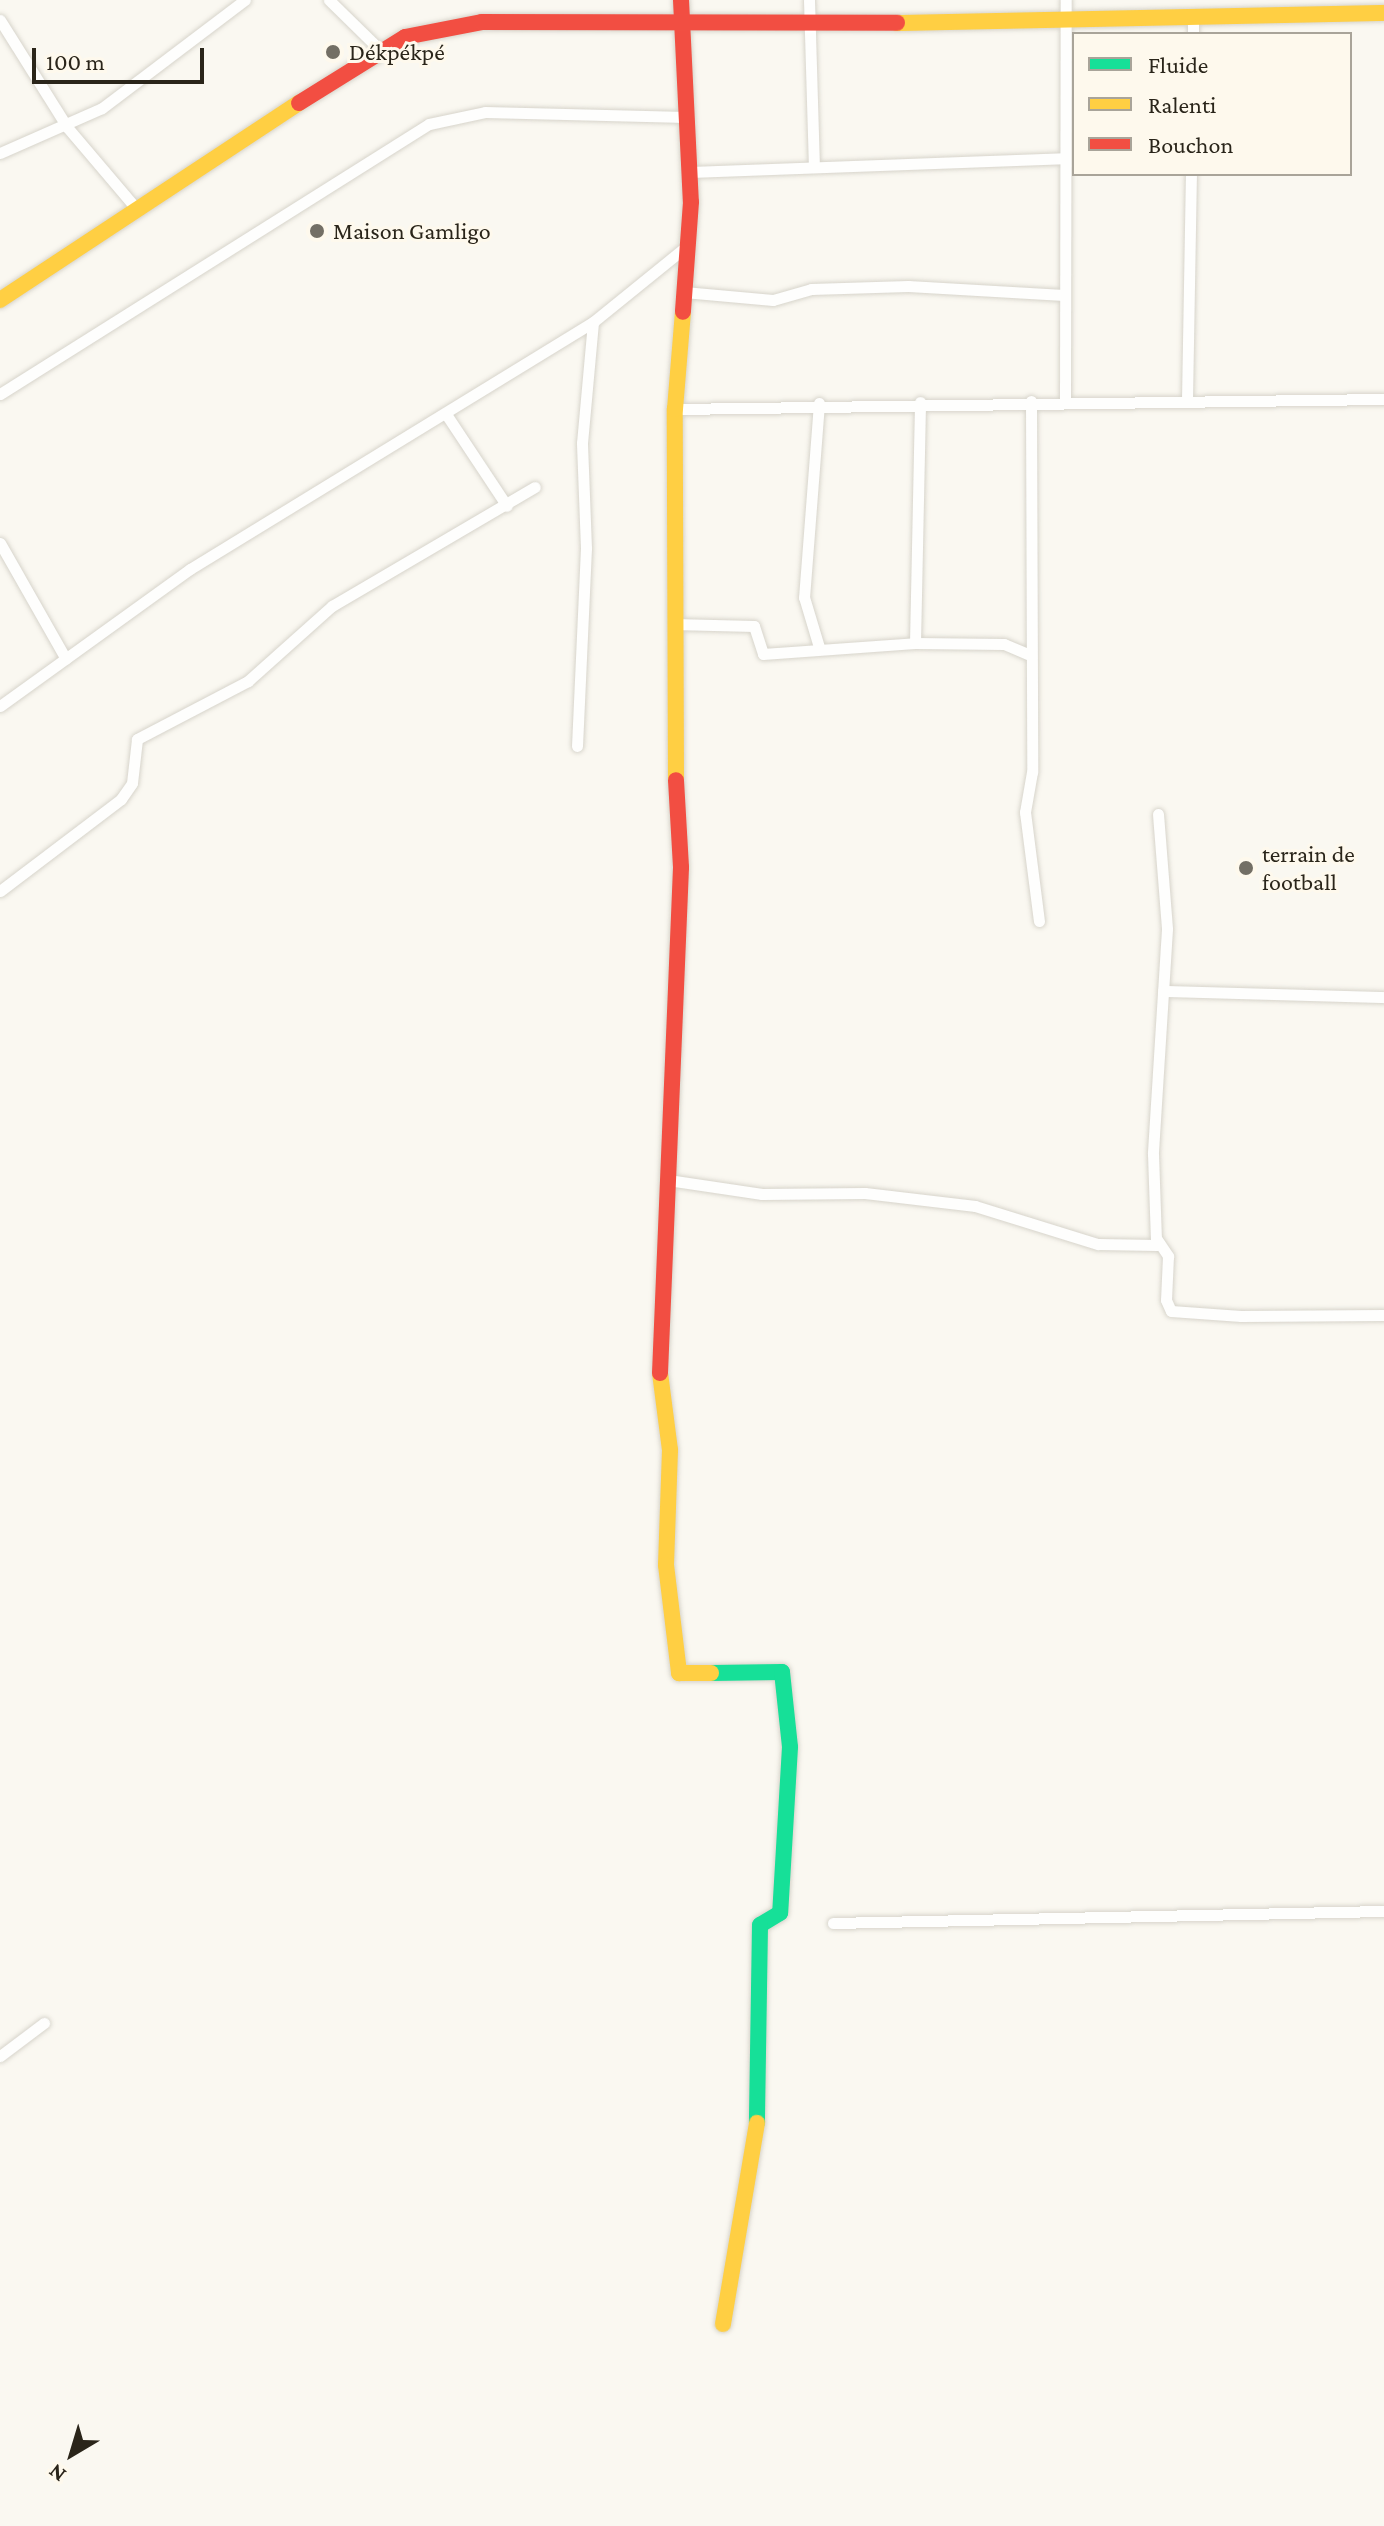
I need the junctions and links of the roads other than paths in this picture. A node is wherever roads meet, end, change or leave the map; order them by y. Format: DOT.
graph roads {
  1 [pos="245,0"];
  2 [pos="329,0"];
  3 [pos="681,0"];
  4 [pos="809,0"];
  5 [pos="1066,0"];
  6 [pos="1384,13"];
  7 [pos="0,20"];
  8 [pos="1066,21"];
  9 [pos="810,24"];
  10 [pos="1193,27"];
  11 [pos="680,28"];
  12 [pos="380,50"];
  13 [pos="686,117"];
  14 [pos="67,127"];
  15 [pos="0,153"];
  16 [pos="1065,158"];
  17 [pos="814,165"];
  18 [pos="689,172"];
  19 [pos="1191,176"];
  20 [pos="134,206"];
  21 [pos="688,245"];
  22 [pos="684,292"];
  23 [pos="1064,295"];
  24 [pos="0,300"];
  25 [pos="593,322"];
  26 [pos="0,394"];
  27 [pos="1384,399"];
  28 [pos="1065,400"];
  29 [pos="1187,400"];
  30 [pos="1031,401"];
  31 [pos="920,402"];
  32 [pos="819,403"];
  33 [pos="675,409"];
  34 [pos="446,414"];
  35 [pos="535,487"];
  36 [pos="507,506"];
  37 [pos="0,543"];
  38 [pos="673,624"];
  39 [pos="915,643"];
  40 [pos="819,647"];
  41 [pos="1028,654"];
  42 [pos="66,659"];
  43 [pos="0,706"];
  44 [pos="577,746"];
  45 [pos="1158,814"];
  46 [pos="0,891"];
  47 [pos="1039,921"];
  48 [pos="1163,991"];
  49 [pos="1384,997"];
  50 [pos="668,1180"];
  51 [pos="1157,1245"];
  52 [pos="1384,1315"];
  53 [pos="1384,1911"];
  54 [pos="833,1923"];
  55 [pos="44,2023"];
  56 [pos="0,2056"];
  57 [pos="723,2324"];
  1 -- 14 [label="street"];
  2 -- 12 [label="street"];
  3 -- 11 [label="street"];
  4 -- 9 [label="street"];
  5 -- 8 [label="street"];
  6 -- 10 [label="street"];
  7 -- 14 [label="street"];
  8 -- 9 [label="street"];
  8 -- 10 [label="street"];
  8 -- 16 [label="street"];
  9 -- 11 [label="street"];
  9 -- 17 [label="street"];
  11 -- 12 [label="street"];
  11 -- 13 [label="street"];
  12 -- 20 [label="street"];
  13 -- 18 [label="street"];
  13 -- 26 [label="street"];
  14 -- 15 [label="street"];
  14 -- 20 [label="street"];
  16 -- 17 [label="street"];
  16 -- 23 [label="street"];
  17 -- 18 [label="street"];
  18 -- 21 [label="street"];
  19 -- 29 [label="street"];
  20 -- 24 [label="street"];
  21 -- 22 [label="street"];
  21 -- 25 [label="street"];
  22 -- 23 [label="street"];
  22 -- 33 [label="street"];
  23 -- 28 [label="street"];
  25 -- 34 [label="street"];
  25 -- 44 [label="street"];
  27 -- 29 [label="street"];
  28 -- 29 [label="street"];
  28 -- 30 [label="street"];
  30 -- 31 [label="street"];
  30 -- 41 [label="street"];
  31 -- 32 [label="street"];
  31 -- 39 [label="street"];
  32 -- 33 [label="street"];
  32 -- 40 [label="street"];
  33 -- 38 [label="street"];
  34 -- 36 [label="street"];
  34 -- 42 [label="street"];
  35 -- 36 [label="street"];
  36 -- 46 [label="street"];
  37 -- 42 [label="street"];
  38 -- 40 [label="street"];
  38 -- 50 [label="street"];
  39 -- 40 [label="street"];
  39 -- 41 [label="street"];
  41 -- 47 [label="street"];
  42 -- 43 [label="street"];
  45 -- 48 [label="street"];
  48 -- 49 [label="street"];
  48 -- 51 [label="street"];
  50 -- 51 [label="street"];
  50 -- 57 [label="street"];
  51 -- 52 [label="street"];
  53 -- 54 [label="street"];
  55 -- 56 [label="street"];
}
